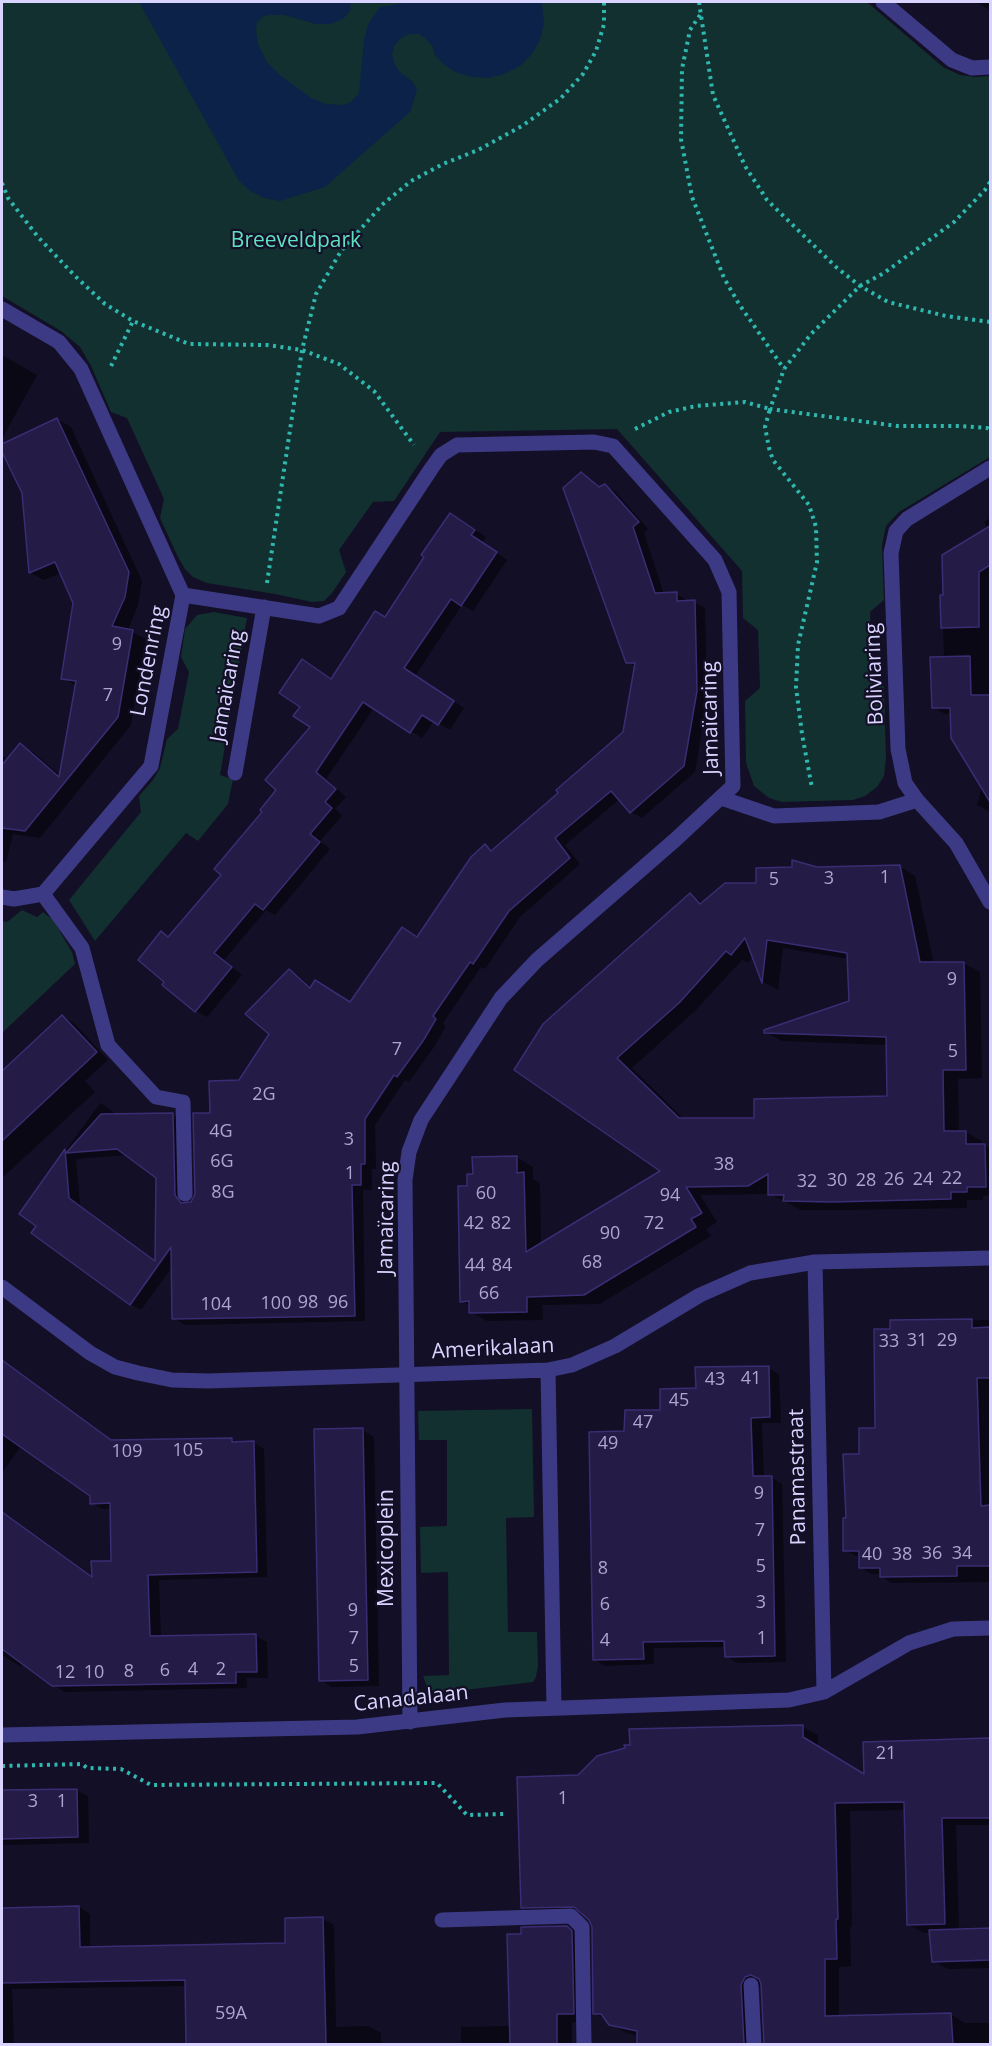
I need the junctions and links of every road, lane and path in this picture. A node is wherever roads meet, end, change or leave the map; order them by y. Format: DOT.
graph roads {
  1 [pos="604,2"];
  2 [pos="699,2"];
  3 [pos="883,2"];
  4 [pos="701,14"];
  5 [pos="990,67"];
  6 [pos="990,182"];
  7 [pos="2,183"];
  8 [pos="860,286"];
  9 [pos="2,309"];
  10 [pos="133,321"];
  11 [pos="990,322"];
  12 [pos="302,351"];
  13 [pos="784,369"];
  14 [pos="95,399"];
  15 [pos="770,409"];
  16 [pos="990,430"];
  17 [pos="614,446"];
  18 [pos="990,468"];
  19 [pos="431,469"];
  20 [pos="183,595"];
  21 [pos="264,607"];
  22 [pos="235,773"];
  23 [pos="721,798"];
  24 [pos="917,800"];
  25 [pos="816,815"];
  26 [pos="43,894"];
  27 [pos="2,897"];
  28 [pos="990,902"];
  29 [pos="185,1194"];
  30 [pos="990,1258"];
  31 [pos="815,1262"];
  32 [pos="2,1287"];
  33 [pos="548,1370"];
  34 [pos="407,1375"];
  35 [pos="990,1628"];
  36 [pos="824,1692"];
  37 [pos="554,1707"];
  38 [pos="410,1722"];
  39 [pos="2,1735"];
  40 [pos="2,1766"];
  41 [pos="504,1814"];
  42 [pos="442,1920"];
  43 [pos="751,1985"];
  44 [pos="584,2044"];
  45 [pos="754,2044"];
  1 -- 12 [label="path"];
  2 -- 4 [label="path"];
  3 -- 5 [label="street"];
  4 -- 8 [label="path"];
  4 -- 13 [label="path"];
  6 -- 8 [label="path"];
  7 -- 10 [label="path"];
  8 -- 11 [label="path"];
  8 -- 13 [label="path"];
  9 -- 14 [label="street, Londenring"];
  10 -- 12 [label="path"];
  10 -- 14 [label="path"];
  12 -- 19 [label="path"];
  12 -- 21 [label="path"];
  13 -- 15 [label="path"];
  14 -- 20 [label="street, Londenring"];
  15 -- 16 [label="path"];
  15 -- 17 [label="path"];
  15 -- 25 [label="path"];
  17 -- 19 [label="street, Jamaïcaring"];
  17 -- 23 [label="street, Jamaïcaring"];
  18 -- 24 [label="street, Boliviaring"];
  19 -- 21 [label="street, Jamaïcaring"];
  20 -- 21 [label="street, Jamaïcaring"];
  20 -- 26 [label="street, Londenring"];
  21 -- 22 [label="street, Jamaïcaring"];
  23 -- 25 [label="street"];
  23 -- 34 [label="street, Jamaïcaring"];
  24 -- 25 [label="street"];
  24 -- 28 [label="street, Boliviaring"];
  26 -- 27 [label="street"];
  26 -- 29 [label="street"];
  30 -- 31 [label="street, Amerikalaan"];
  31 -- 33 [label="street, Amerikalaan"];
  31 -- 36 [label="street, Panamastraat"];
  32 -- 34 [label="street, Amerikalaan"];
  33 -- 34 [label="street, Amerikalaan"];
  33 -- 37 [label="street"];
  34 -- 38 [label="street, Mexicoplein"];
  35 -- 36 [label="street, Canadalaan"];
  36 -- 37 [label="street, Canadalaan"];
  37 -- 38 [label="street, Canadalaan"];
  38 -- 39 [label="street, Canadalaan"];
  40 -- 41 [label="path"];
  42 -- 44 [label="street"];
  43 -- 45 [label="street"];
}
